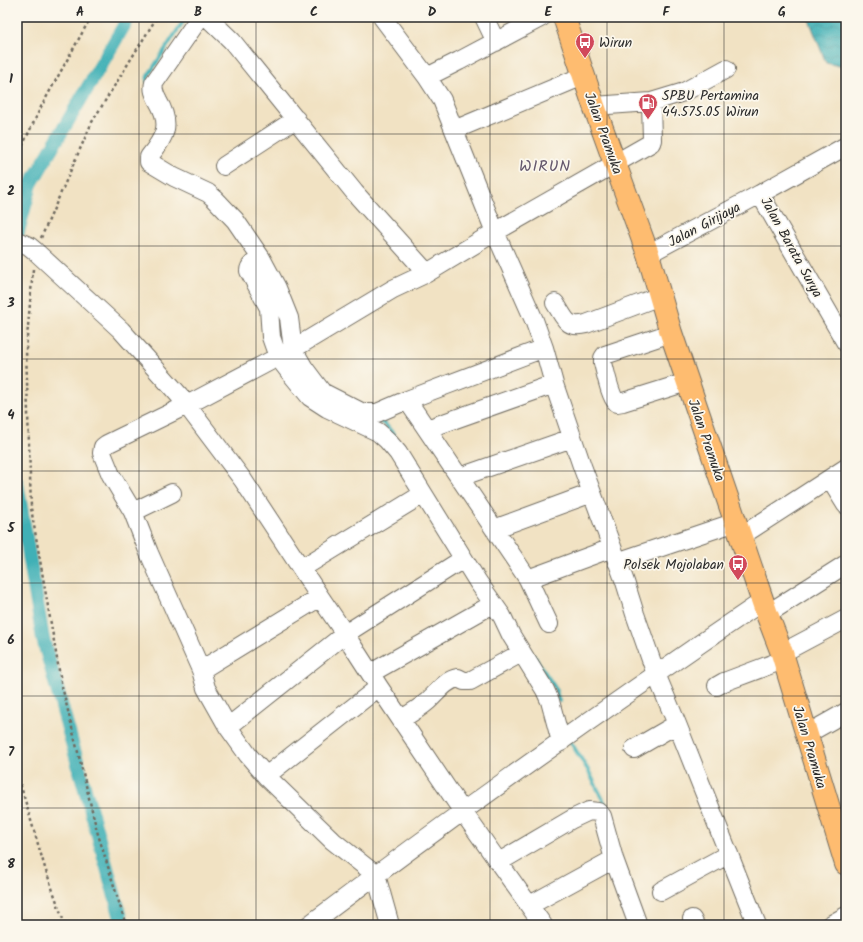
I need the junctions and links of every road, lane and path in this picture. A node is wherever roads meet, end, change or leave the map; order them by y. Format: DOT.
graph roads {
  1 [pos="90,17"];
  2 [pos="156,17"];
  3 [pos="200,17"];
  4 [pos="207,17"];
  5 [pos="382,17"];
  6 [pos="484,17"];
  7 [pos="542,17"];
  8 [pos="564,17"];
  9 [pos="496,42"];
  10 [pos="726,69"];
  11 [pos="584,76"];
  12 [pos="427,77"];
  13 [pos="651,102"];
  14 [pos="594,106"];
  15 [pos="296,119"];
  16 [pos="454,130"];
  17 [pos="846,146"];
  18 [pos="17,157"];
  19 [pos="615,164"];
  20 [pos="224,166"];
  21 [pos="760,194"];
  22 [pos="495,232"];
  23 [pos="27,246"];
  24 [pos="648,254"];
  25 [pos="427,273"];
  26 [pos="660,296"];
  27 [pos="555,303"];
  28 [pos="671,333"];
  29 [pos="846,343"];
  30 [pos="544,348"];
  31 [pos="285,353"];
  32 [pos="687,382"];
  33 [pos="554,384"];
  34 [pos="407,400"];
  35 [pos="187,405"];
  36 [pos="427,429"];
  37 [pos="572,438"];
  38 [pos="846,468"];
  39 [pos="460,477"];
  40 [pos="830,479"];
  41 [pos="172,493"];
  42 [pos="592,493"];
  43 [pos="423,494"];
  44 [pos="846,505"];
  45 [pos="133,512"];
  46 [pos="738,529"];
  47 [pos="494,530"];
  48 [pos="615,555"];
  49 [pos="464,559"];
  50 [pos="846,564"];
  51 [pos="302,568"];
  52 [pos="528,579"];
  53 [pos="320,597"];
  54 [pos="493,604"];
  55 [pos="765,608"];
  56 [pos="846,619"];
  57 [pos="549,624"];
  58 [pos="345,634"];
  59 [pos="521,653"];
  60 [pos="783,656"];
  61 [pos="201,670"];
  62 [pos="656,674"];
  63 [pos="375,680"];
  64 [pos="717,686"];
  65 [pos="846,712"];
  66 [pos="401,719"];
  67 [pos="678,724"];
  68 [pos="228,727"];
  69 [pos="807,734"];
  70 [pos="565,739"];
  71 [pos="634,749"];
  72 [pos="17,773"];
  73 [pos="266,776"];
  74 [pos="463,812"];
  75 [pos="729,854"];
  76 [pos="614,859"];
  77 [pos="499,862"];
  78 [pos="846,864"];
  79 [pos="376,875"];
  80 [pos="661,892"];
  81 [pos="530,906"];
  82 [pos="846,916"];
  83 [pos="65,925"];
  84 [pos="126,925"];
  85 [pos="309,925"];
  86 [pos="390,925"];
  87 [pos="543,925"];
  88 [pos="638,925"];
  89 [pos="757,925"];
  90 [pos="830,925"];
  1 -- 18 [label="path"];
  2 -- 23 [label="path"];
  3 -- 31 [label="street"];
  4 -- 15 [label="street"];
  5 -- 12 [label="street"];
  6 -- 9 [label="street"];
  7 -- 9 [label="street"];
  8 -- 11 [label="main road, Jalan Pramuka"];
  9 -- 12 [label="street"];
  10 -- 13 [label="street"];
  11 -- 14 [label="main road, Jalan Pramuka"];
  11 -- 16 [label="street"];
  12 -- 16 [label="street"];
  13 -- 14 [label="street"];
  13 -- 19 [label="street"];
  14 -- 19 [label="main road, Jalan Pramuka"];
  15 -- 20 [label="street"];
  15 -- 25 [label="street"];
  16 -- 22 [label="street"];
  17 -- 21 [label="street, Jalan Barata Surya"];
  19 -- 22 [label="street"];
  19 -- 24 [label="main road, Jalan Pramuka"];
  21 -- 24 [label="street, Jalan Girijaya"];
  21 -- 29 [label="street, Jalan Barata Surya"];
  22 -- 25 [label="street"];
  22 -- 30 [label="street"];
  23 -- 35 [label="street"];
  23 -- 84 [label="path"];
  24 -- 26 [label="main road, Jalan Pramuka"];
  25 -- 31 [label="street"];
  26 -- 27 [label="street"];
  26 -- 28 [label="main road, Jalan Pramuka"];
  28 -- 32 [label="main road, Jalan Pramuka"];
  28 -- 32 [label="street"];
  30 -- 33 [label="street"];
  30 -- 34 [label="street"];
  31 -- 34 [label="street"];
  31 -- 35 [label="street"];
  31 -- 43 [label="street"];
  32 -- 46 [label="main road, Jalan Pramuka"];
  33 -- 36 [label="street"];
  33 -- 37 [label="street"];
  34 -- 36 [label="street"];
  35 -- 45 [label="street"];
  35 -- 51 [label="street"];
  36 -- 39 [label="street"];
  37 -- 39 [label="street"];
  37 -- 42 [label="street"];
  38 -- 40 [label="street"];
  39 -- 47 [label="street"];
  40 -- 44 [label="street"];
  40 -- 46 [label="street"];
  41 -- 45 [label="street"];
  42 -- 47 [label="street"];
  42 -- 48 [label="street"];
  43 -- 49 [label="street"];
  43 -- 51 [label="street"];
  45 -- 61 [label="street"];
  46 -- 48 [label="street"];
  46 -- 55 [label="main road, Jalan Pramuka"];
  47 -- 52 [label="street"];
  48 -- 52 [label="street"];
  48 -- 62 [label="street"];
  49 -- 54 [label="street"];
  49 -- 58 [label="street"];
  50 -- 55 [label="street"];
  51 -- 53 [label="street"];
  52 -- 57 [label="street"];
  53 -- 58 [label="street"];
  53 -- 61 [label="street"];
  54 -- 59 [label="street"];
  54 -- 63 [label="street"];
  55 -- 60 [label="main road, Jalan Pramuka"];
  55 -- 62 [label="street"];
  56 -- 60 [label="street"];
  58 -- 63 [label="street"];
  58 -- 68 [label="street"];
  59 -- 66 [label="street"];
  59 -- 70 [label="street"];
  60 -- 64 [label="street"];
  60 -- 69 [label="main road, Jalan Pramuka"];
  61 -- 68 [label="street"];
  62 -- 67 [label="street"];
  62 -- 70 [label="street"];
  63 -- 66 [label="street"];
  63 -- 73 [label="street"];
  65 -- 69 [label="street"];
  66 -- 74 [label="street"];
  67 -- 71 [label="street"];
  67 -- 75 [label="street"];
  68 -- 73 [label="street"];
  69 -- 78 [label="main road, Jalan Pramuka"];
  70 -- 74 [label="street"];
  72 -- 83 [label="path"];
  73 -- 79 [label="street"];
  74 -- 77 [label="street"];
  74 -- 79 [label="street"];
  75 -- 80 [label="street"];
  75 -- 89 [label="street"];
  76 -- 77 [label="street"];
  76 -- 81 [label="street"];
  76 -- 88 [label="street"];
  77 -- 81 [label="street"];
  79 -- 85 [label="street"];
  79 -- 86 [label="street"];
  81 -- 87 [label="street"];
  82 -- 90 [label="street"];
}
